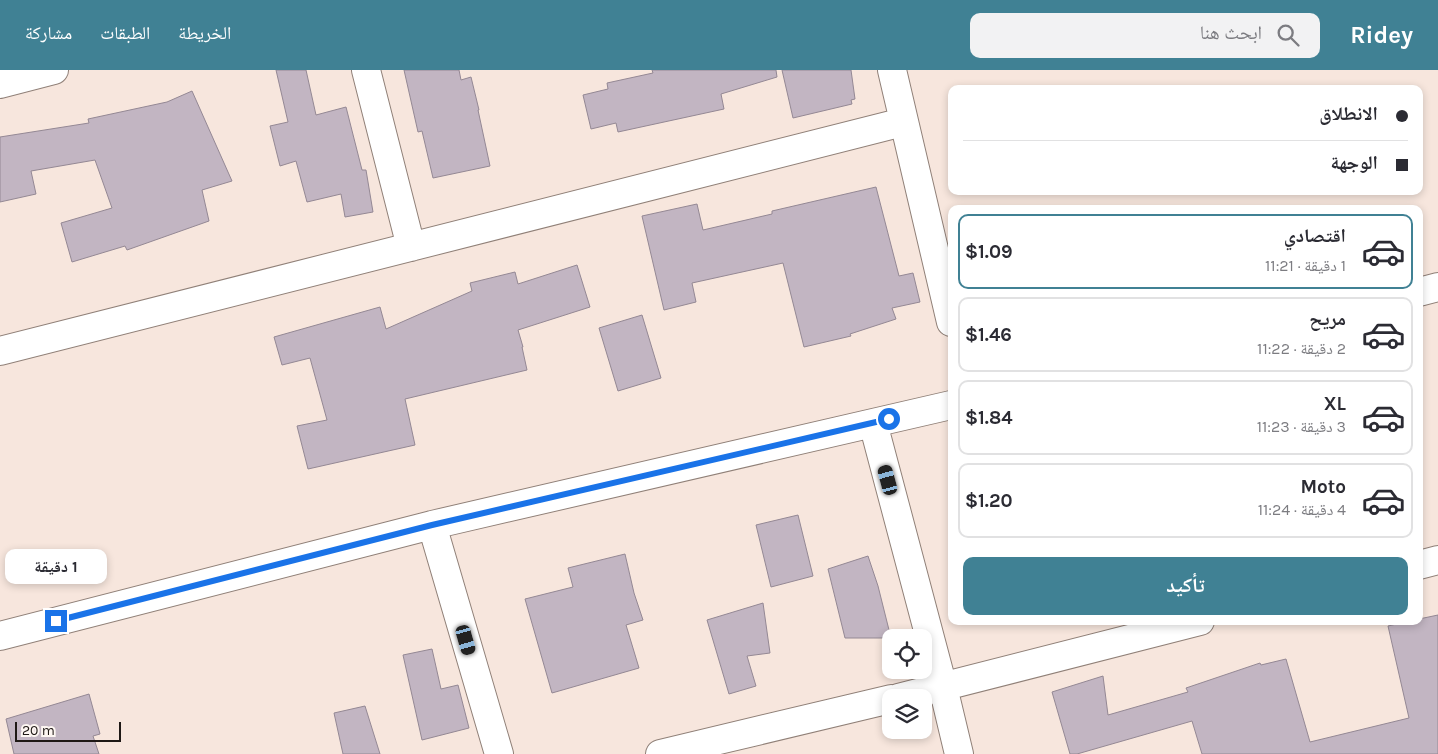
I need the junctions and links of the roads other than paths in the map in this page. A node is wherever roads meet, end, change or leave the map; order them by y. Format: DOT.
graph roads {
  1 [pos="54,70"];
  2 [pos="366,70"];
  3 [pos="892,70"];
  4 [pos="0,84"];
  5 [pos="903,122"];
  6 [pos="411,247"];
  7 [pos="1438,287"];
  8 [pos="1423,291"];
  9 [pos="948,310"];
  10 [pos="0,351"];
  11 [pos="948,406"];
  12 [pos="873,423"];
  13 [pos="432,525"];
  14 [pos="1438,560"];
  15 [pos="1423,564"];
  16 [pos="1184,625"];
  17 [pos="0,636"];
  18 [pos="943,687"];
  19 [pos="932,690"];
  20 [pos="882,701"];
  21 [pos="499,754"];
  22 [pos="660,754"];
  23 [pos="959,754"];
  1 -- 4 [label="street"];
  2 -- 6 [label="street"];
  3 -- 5 [label="street"];
  5 -- 6 [label="street"];
  5 -- 9 [label="street"];
  6 -- 10 [label="street"];
  7 -- 8 [label="street"];
  11 -- 12 [label="street"];
  12 -- 13 [label="street"];
  12 -- 18 [label="street"];
  13 -- 17 [label="street"];
  13 -- 21 [label="street"];
  14 -- 15 [label="street"];
  16 -- 18 [label="street"];
  18 -- 19 [label="street"];
  18 -- 23 [label="street"];
  20 -- 22 [label="street"];
}
